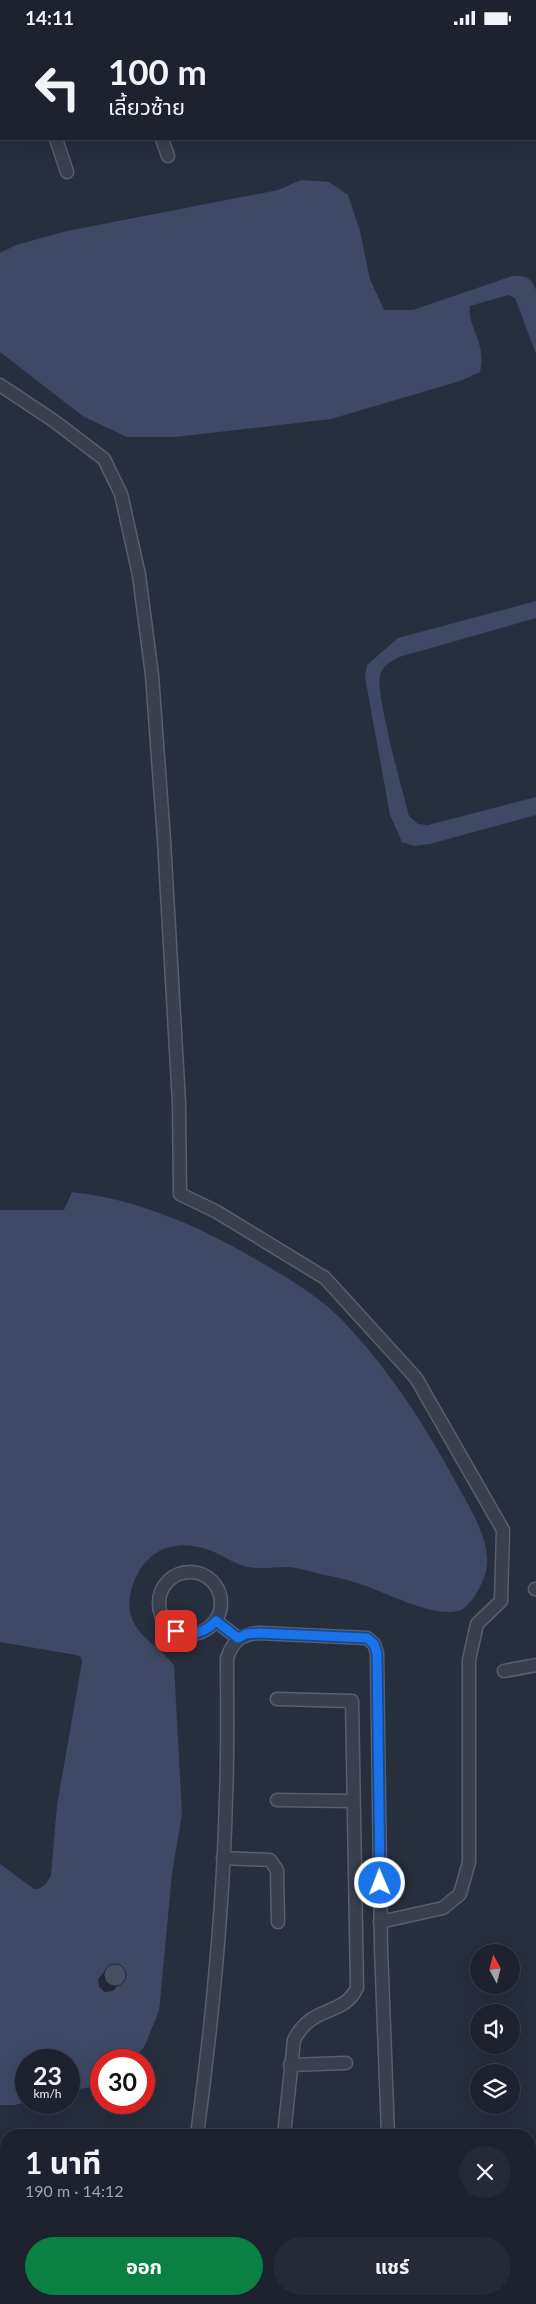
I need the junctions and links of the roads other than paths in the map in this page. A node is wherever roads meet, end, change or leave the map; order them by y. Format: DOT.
graph roads {
  1 [pos="56,140"];
  2 [pos="162,140"];
  3 [pos="168,156"];
  4 [pos="67,172"];
  5 [pos="0,385"];
  6 [pos="216,1621"];
  7 [pos="238,1638"];
  8 [pos="536,1665"];
  9 [pos="504,1671"];
  10 [pos="277,1699"];
  11 [pos="277,1800"];
  12 [pos="353,1801"];
  13 [pos="223,1858"];
  14 [pos="278,1922"];
  15 [pos="380,1922"];
  16 [pos="346,2063"];
  17 [pos="290,2065"];
  18 [pos="198,2129"];
  19 [pos="285,2129"];
  20 [pos="388,2129"];
  1 -- 4 [label="street"];
  2 -- 3 [label="street"];
  5 -- 15 [label="street"];
  6 -- 6 [label="street"];
  6 -- 7 [label="street"];
  7 -- 13 [label="street"];
  7 -- 15 [label="street"];
  8 -- 9 [label="street"];
  10 -- 12 [label="street"];
  11 -- 12 [label="street"];
  12 -- 17 [label="street"];
  13 -- 14 [label="street"];
  13 -- 18 [label="street"];
  15 -- 20 [label="street"];
  16 -- 17 [label="street"];
  17 -- 19 [label="street"];
}
